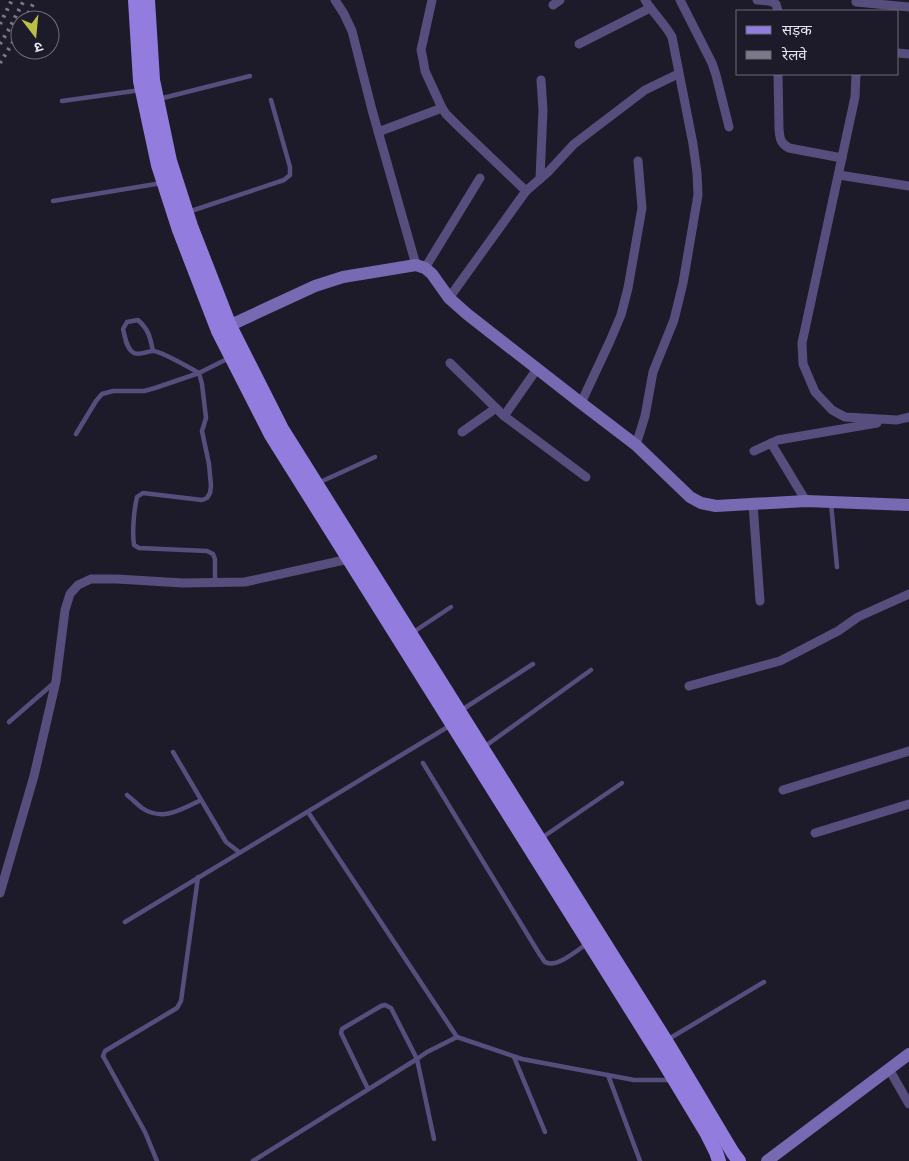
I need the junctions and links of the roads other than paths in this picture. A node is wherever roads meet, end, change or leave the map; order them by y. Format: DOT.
graph roads {
  1 [pos="135,0"];
  2 [pos="148,0"];
  3 [pos="334,0"];
  4 [pos="432,0"];
  5 [pos="680,0"];
  6 [pos="757,0"];
  7 [pos="647,4"];
  8 [pos="856,4"];
  9 [pos="909,8"];
  10 [pos="778,10"];
  11 [pos="579,44"];
  12 [pos="678,74"];
  13 [pos="778,75"];
  14 [pos="856,75"];
  15 [pos="250,76"];
  16 [pos="541,80"];
  17 [pos="142,89"];
  18 [pos="157,100"];
  19 [pos="271,100"];
  20 [pos="62,101"];
  21 [pos="442,108"];
  22 [pos="729,127"];
  23 [pos="378,132"];
  24 [pos="842,158"];
  25 [pos="638,161"];
  26 [pos="839,175"];
  27 [pos="909,175"];
  28 [pos="480,178"];
  29 [pos="540,179"];
  30 [pos="163,182"];
  31 [pos="909,186"];
  32 [pos="526,191"];
  33 [pos="53,200"];
  34 [pos="187,212"];
  35 [pos="421,267"];
  36 [pos="449,298"];
  37 [pos="224,328"];
  38 [pos="153,351"];
  39 [pos="231,357"];
  40 [pos="450,363"];
  41 [pos="537,369"];
  42 [pos="199,372"];
  43 [pos="581,403"];
  44 [pos="496,408"];
  45 [pos="504,416"];
  46 [pos="909,417"];
  47 [pos="897,420"];
  48 [pos="462,432"];
  49 [pos="76,434"];
  50 [pos="771,443"];
  51 [pos="636,445"];
  52 [pos="754,450"];
  53 [pos="375,457"];
  54 [pos="586,477"];
  55 [pos="316,484"];
  56 [pos="806,501"];
  57 [pos="831,502"];
  58 [pos="753,504"];
  59 [pos="909,505"];
  60 [pos="349,559"];
  61 [pos="836,567"];
  62 [pos="215,582"];
  63 [pos="909,594"];
  64 [pos="760,601"];
  65 [pos="450,607"];
  66 [pos="411,634"];
  67 [pos="533,664"];
  68 [pos="591,670"];
  69 [pos="56,681"];
  70 [pos="689,686"];
  71 [pos="460,711"];
  72 [pos="9,722"];
  73 [pos="453,725"];
  74 [pos="482,748"];
  75 [pos="909,751"];
  76 [pos="173,752"];
  77 [pos="423,763"];
  78 [pos="622,783"];
  79 [pos="783,790"];
  80 [pos="127,795"];
  81 [pos="201,800"];
  82 [pos="909,804"];
  83 [pos="308,812"];
  84 [pos="815,833"];
  85 [pos="540,839"];
  86 [pos="240,852"];
  87 [pos="198,877"];
  88 [pos="0,893"];
  89 [pos="125,922"];
  90 [pos="589,942"];
  91 [pos="764,982"];
  92 [pos="456,1037"];
  93 [pos="666,1041"];
  94 [pos="909,1054"];
  95 [pos="514,1056"];
  96 [pos="417,1059"];
  97 [pos="893,1066"];
  98 [pos="608,1075"];
  99 [pos="674,1080"];
  100 [pos="368,1089"];
  101 [pos="909,1104"];
  102 [pos="545,1132"];
  103 [pos="434,1139"];
  104 [pos="156,1161"];
  105 [pos="253,1161"];
  106 [pos="640,1161"];
  107 [pos="719,1161"];
  108 [pos="739,1161"];
  109 [pos="767,1161"];
  1 -- 17 [label="main road"];
  2 -- 18 [label="main road"];
  3 -- 23 [label="street"];
  4 -- 21 [label="street"];
  5 -- 22 [label="street"];
  6 -- 10 [label="street"];
  7 -- 11 [label="street"];
  7 -- 12 [label="street"];
  8 -- 9 [label="street"];
  12 -- 29 [label="street"];
  12 -- 51 [label="street"];
  13 -- 24 [label="street"];
  14 -- 24 [label="street"];
  15 -- 18 [label="lane"];
  16 -- 29 [label="street"];
  17 -- 20 [label="lane"];
  17 -- 30 [label="main road"];
  18 -- 34 [label="main road"];
  19 -- 34 [label="lane"];
  21 -- 23 [label="street"];
  21 -- 32 [label="street"];
  23 -- 35 [label="street"];
  24 -- 26 [label="street"];
  25 -- 43 [label="street"];
  26 -- 31 [label="street"];
  26 -- 47 [label="street"];
  27 -- 31 [label="street"];
  28 -- 35 [label="street"];
  29 -- 32 [label="street"];
  30 -- 33 [label="lane"];
  30 -- 37 [label="main road"];
  32 -- 36 [label="street"];
  34 -- 37 [label="main road"];
  35 -- 36 [label="street"];
  35 -- 37 [label="street"];
  36 -- 41 [label="street"];
  37 -- 39 [label="main road"];
  37 -- 55 [label="main road"];
  38 -- 38 [label="lane"];
  38 -- 42 [label="lane"];
  39 -- 42 [label="lane"];
  39 -- 60 [label="main road"];
  40 -- 44 [label="street"];
  41 -- 43 [label="street"];
  41 -- 45 [label="street"];
  42 -- 49 [label="lane"];
  42 -- 62 [label="lane"];
  43 -- 51 [label="street"];
  44 -- 45 [label="street"];
  44 -- 48 [label="street"];
  45 -- 54 [label="street"];
  46 -- 47 [label="street"];
  47 -- 50 [label="street"];
  50 -- 52 [label="street"];
  50 -- 56 [label="street"];
  51 -- 58 [label="street"];
  53 -- 55 [label="lane"];
  55 -- 66 [label="main road"];
  56 -- 57 [label="street"];
  56 -- 58 [label="street"];
  57 -- 59 [label="street"];
  57 -- 61 [label="lane"];
  58 -- 64 [label="street"];
  60 -- 62 [label="street"];
  60 -- 73 [label="main road"];
  62 -- 69 [label="street"];
  63 -- 70 [label="street"];
  65 -- 66 [label="lane"];
  66 -- 71 [label="main road"];
  67 -- 71 [label="lane"];
  68 -- 74 [label="lane"];
  69 -- 72 [label="lane"];
  69 -- 88 [label="street"];
  71 -- 74 [label="main road"];
  73 -- 83 [label="lane"];
  73 -- 90 [label="main road"];
  74 -- 85 [label="main road"];
  75 -- 79 [label="street"];
  76 -- 81 [label="lane"];
  77 -- 90 [label="lane"];
  78 -- 85 [label="lane"];
  80 -- 81 [label="lane"];
  81 -- 86 [label="lane"];
  82 -- 84 [label="street"];
  83 -- 86 [label="lane"];
  83 -- 92 [label="lane"];
  85 -- 93 [label="main road"];
  86 -- 87 [label="lane"];
  87 -- 89 [label="lane"];
  87 -- 104 [label="lane"];
  90 -- 99 [label="main road"];
  91 -- 93 [label="lane"];
  92 -- 95 [label="lane"];
  92 -- 96 [label="lane"];
  93 -- 108 [label="main road"];
  94 -- 97 [label="street"];
  95 -- 98 [label="lane"];
  95 -- 102 [label="lane"];
  96 -- 100 [label="lane"];
  96 -- 100 [label="lane"];
  96 -- 103 [label="lane"];
  97 -- 101 [label="street"];
  97 -- 109 [label="street"];
  98 -- 99 [label="lane"];
  98 -- 106 [label="lane"];
  99 -- 107 [label="main road"];
  100 -- 105 [label="lane"];
}
